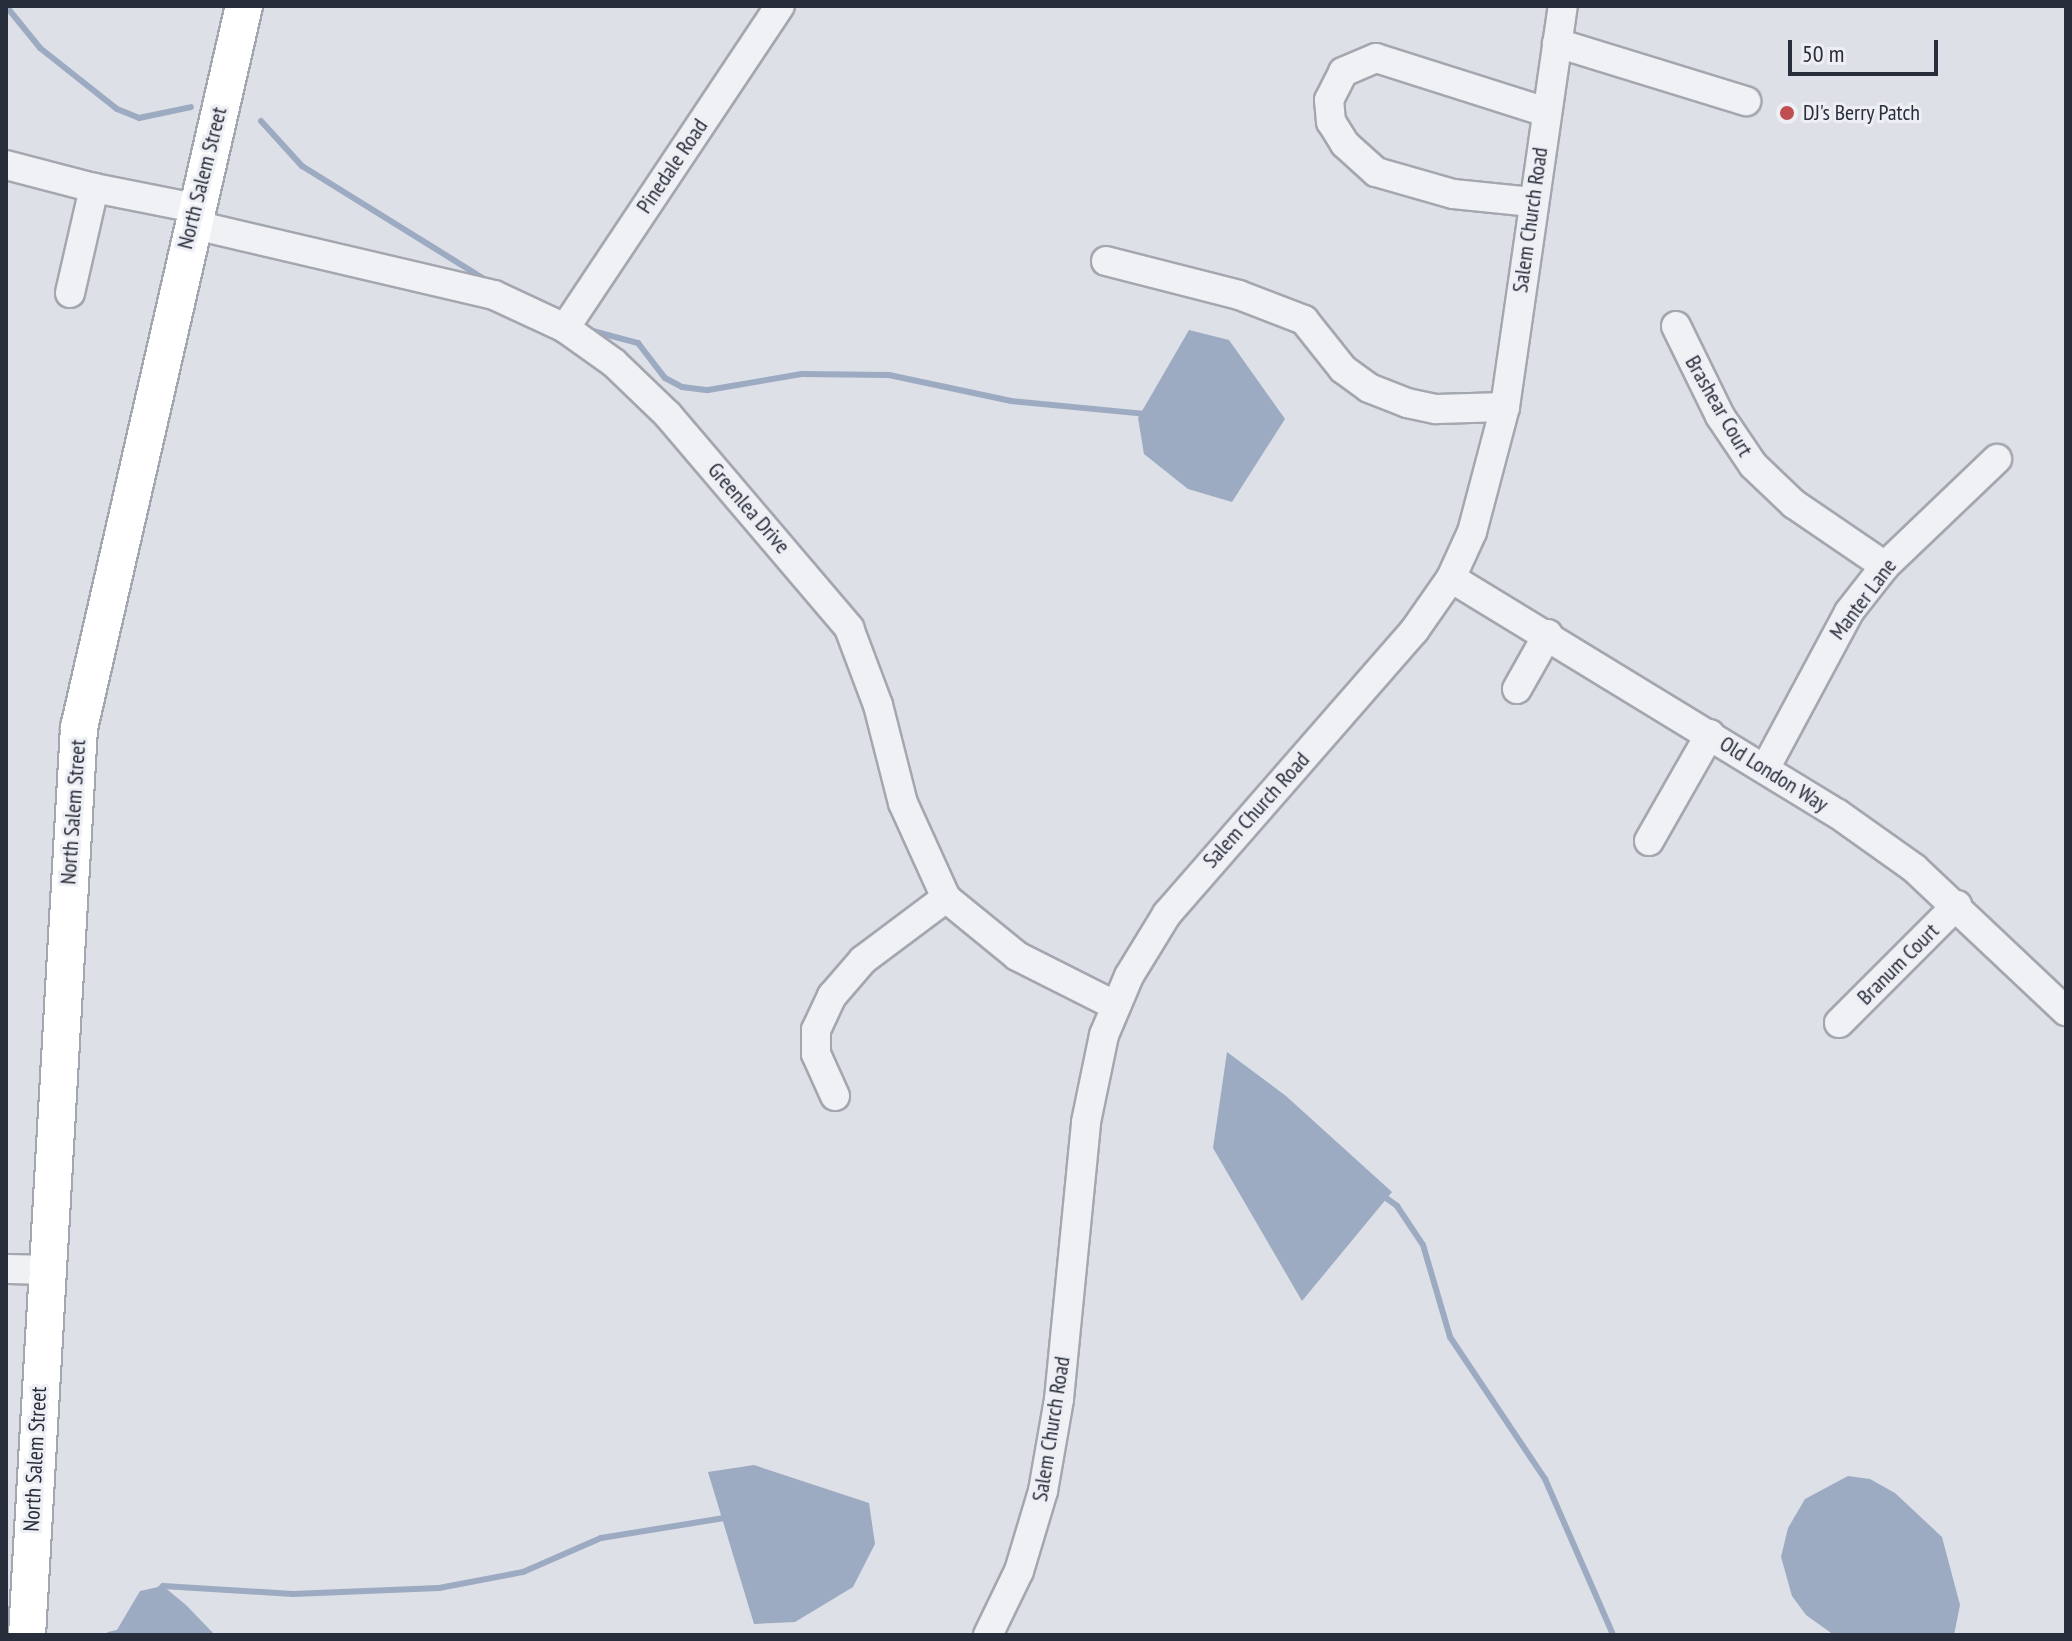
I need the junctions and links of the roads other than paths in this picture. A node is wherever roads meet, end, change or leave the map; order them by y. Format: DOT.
graph roads {
  1 [pos="244,6"];
  2 [pos="780,6"];
  3 [pos="1563,6"];
  4 [pos="1557,43"];
  5 [pos="1746,101"];
  6 [pos="1546,112"];
  7 [pos="6,165"];
  8 [pos="94,188"];
  9 [pos="1532,202"];
  10 [pos="193,216"];
  11 [pos="1106,261"];
  12 [pos="70,293"];
  13 [pos="1676,326"];
  14 [pos="565,328"];
  15 [pos="1505,407"];
  16 [pos="1997,459"];
  17 [pos="1885,566"];
  18 [pos="1451,578"];
  19 [pos="1548,634"];
  20 [pos="1517,689"];
  21 [pos="1710,734"];
  22 [pos="1766,767"];
  23 [pos="1649,841"];
  24 [pos="946,898"];
  25 [pos="1957,905"];
  26 [pos="1116,1006"];
  27 [pos="2066,1011"];
  28 [pos="1839,1023"];
  29 [pos="835,1096"];
  30 [pos="6,1269"];
  31 [pos="46,1270"];
  32 [pos="27,1635"];
  33 [pos="988,1635"];
  1 -- 10 [label="main road, North Salem Street"];
  2 -- 14 [label="street, Pinedale Road"];
  3 -- 4 [label="street, Salem Church Road"];
  4 -- 5 [label="street"];
  4 -- 6 [label="street, Salem Church Road"];
  6 -- 9 [label="street, Salem Church Road"];
  6 -- 9 [label="street"];
  7 -- 8 [label="street, Greenlea Drive"];
  8 -- 10 [label="street, Greenlea Drive"];
  8 -- 12 [label="street"];
  9 -- 15 [label="street, Salem Church Road"];
  10 -- 14 [label="street, Greenlea Drive"];
  10 -- 31 [label="main road, North Salem Street"];
  11 -- 15 [label="street"];
  13 -- 17 [label="street, Brashear Court"];
  14 -- 24 [label="street, Greenlea Drive"];
  15 -- 18 [label="street, Salem Church Road"];
  16 -- 17 [label="street, Manter Lane"];
  17 -- 22 [label="street, Manter Lane"];
  18 -- 19 [label="street, Old London Way"];
  18 -- 26 [label="street, Salem Church Road"];
  19 -- 20 [label="street"];
  19 -- 21 [label="street, Old London Way"];
  21 -- 22 [label="street, Old London Way"];
  21 -- 23 [label="street"];
  22 -- 25 [label="street, Old London Way"];
  24 -- 26 [label="street, Greenlea Drive"];
  24 -- 29 [label="street"];
  25 -- 27 [label="street, Old London Way"];
  25 -- 28 [label="street, Branum Court"];
  26 -- 33 [label="street, Salem Church Road"];
  30 -- 31 [label="street"];
  31 -- 32 [label="main road, North Salem Street"];
}
